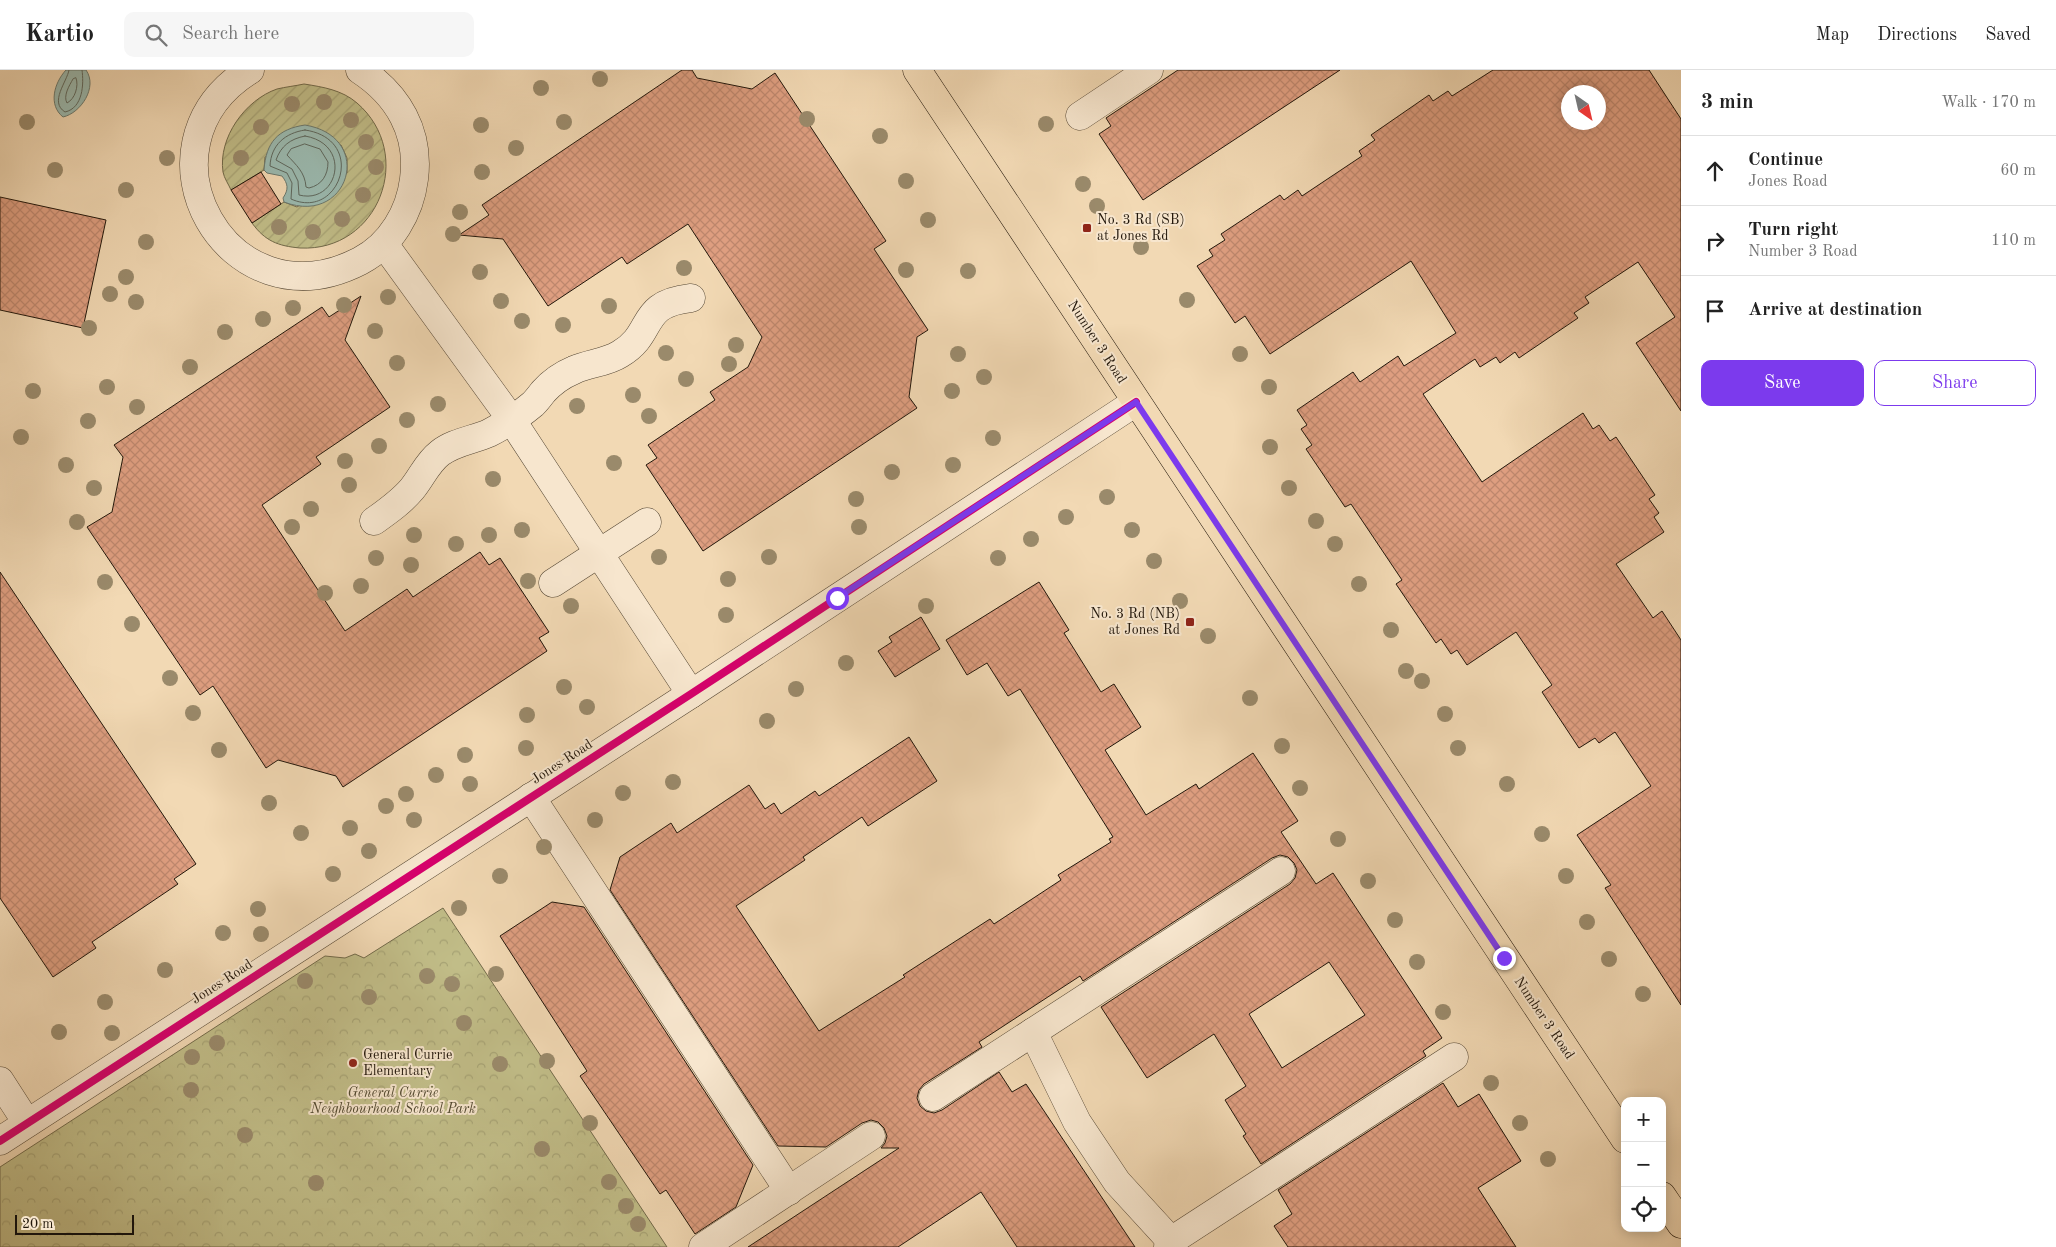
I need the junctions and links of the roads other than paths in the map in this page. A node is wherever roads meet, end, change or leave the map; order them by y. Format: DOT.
graph roads {
  1 [pos="250,70"];
  2 [pos="360,70"];
  3 [pos="917,70"];
  4 [pos="1149,70"];
  5 [pos="1080,116"];
  6 [pos="384,244"];
  7 [pos="691,298"];
  8 [pos="1136,402"];
  9 [pos="511,419"];
  10 [pos="374,521"];
  11 [pos="647,522"];
  12 [pos="600,553"];
  13 [pos="553,583"];
  14 [pos="691,694"];
  15 [pos="531,797"];
  16 [pos="1282,870"];
  17 [pos="1033,1032"];
  18 [pos="1454,1057"];
  19 [pos="0,1081"];
  20 [pos="933,1097"];
  21 [pos="27,1123"];
  22 [pos="1621,1133"];
  23 [pos="871,1136"];
  24 [pos="0,1141"];
  25 [pos="789,1191"];
  26 [pos="1666,1202"];
  27 [pos="1681,1224"];
  28 [pos="1170,1244"];
  29 [pos="703,1247"];
  1 -- 6 [label="street"];
  2 -- 6 [label="street"];
  3 -- 8 [label="main road, Number 3 Road"];
  4 -- 5 [label="street"];
  6 -- 9 [label="street"];
  7 -- 9 [label="street"];
  8 -- 14 [label="street, Jones Road"];
  8 -- 22 [label="main road, Number 3 Road"];
  9 -- 10 [label="street"];
  9 -- 12 [label="street"];
  11 -- 12 [label="street"];
  12 -- 13 [label="street"];
  12 -- 14 [label="street"];
  14 -- 15 [label="street, Jones Road"];
  15 -- 21 [label="street, Jones Road"];
  15 -- 25 [label="street"];
  16 -- 17 [label="street"];
  17 -- 20 [label="street"];
  17 -- 28 [label="street"];
  18 -- 28 [label="street"];
  19 -- 21 [label="street"];
  21 -- 24 [label="street, Jones Road"];
  23 -- 25 [label="street"];
  25 -- 29 [label="street"];
  26 -- 27 [label="main road"];
}
